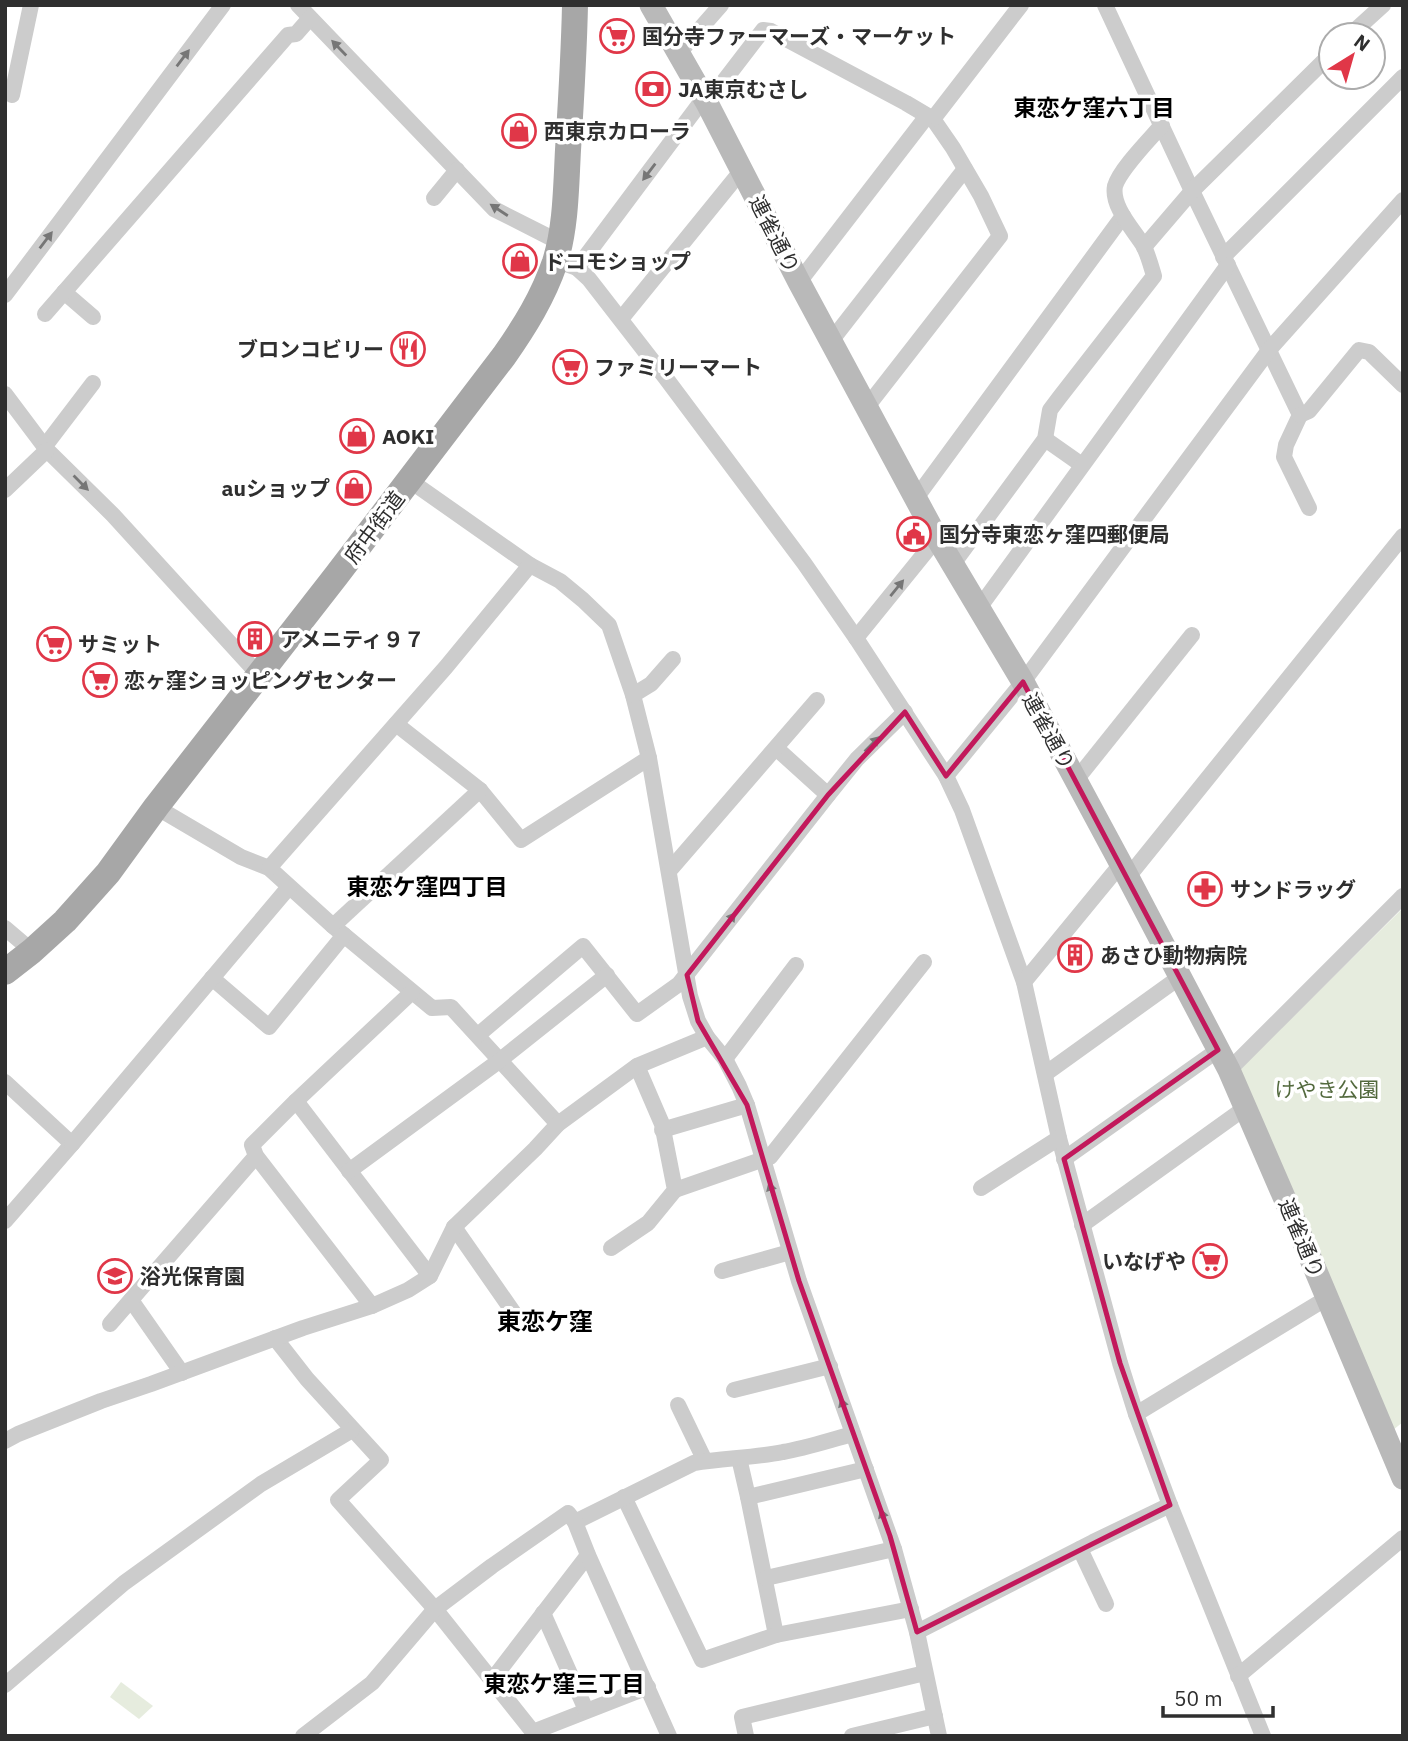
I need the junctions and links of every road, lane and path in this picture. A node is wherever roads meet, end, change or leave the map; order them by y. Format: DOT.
graph roads {
  1 [pos="31,5"];
  2 [pos="223,5"];
  3 [pos="298,5"];
  4 [pos="575,5"];
  5 [pos="651,5"];
  6 [pos="721,5"];
  7 [pos="1021,5"];
  8 [pos="1105,5"];
  9 [pos="1383,5"];
  10 [pos="310,18"];
  11 [pos="1365,21"];
  12 [pos="678,54"];
  13 [pos="1317,68"];
  14 [pos="1403,77"];
  15 [pos="12,94"];
  16 [pos="706,101"];
  17 [pos="930,118"];
  18 [pos="1162,125"];
  19 [pos="965,169"];
  20 [pos="457,170"];
  21 [pos="742,170"];
  22 [pos="1192,191"];
  23 [pos="434,198"];
  24 [pos="1403,200"];
  25 [pos="1123,216"];
  26 [pos="1144,247"];
  27 [pos="564,256"];
  28 [pos="1225,261"];
  29 [pos="799,282"];
  30 [pos="64,292"];
  31 [pos="5,295"];
  32 [pos="45,314"];
  33 [pos="93,317"];
  34 [pos="621,319"];
  35 [pos="831,341"];
  36 [pos="1269,350"];
  37 [pos="1401,381"];
  38 [pos="93,383"];
  39 [pos="5,394"];
  40 [pos="866,408"];
  41 [pos="1300,415"];
  42 [pos="1045,439"];
  43 [pos="46,448"];
  44 [pos="1082,465"];
  45 [pos="410,480"];
  46 [pos="5,490"];
  47 [pos="916,498"];
  48 [pos="1309,508"];
  49 [pos="1403,536"];
  50 [pos="937,537"];
  51 [pos="953,564"];
  52 [pos="530,565"];
  53 [pos="979,608"];
  54 [pos="1192,635"];
  55 [pos="856,638"];
  56 [pos="673,659"];
  57 [pos="259,676"];
  58 [pos="1023,682"];
  59 [pos="633,695"];
  60 [pos="817,699"];
  61 [pos="905,712"];
  62 [pos="396,724"];
  63 [pos="776,748"];
  64 [pos="649,758"];
  65 [pos="946,776"];
  66 [pos="1076,780"];
  67 [pos="480,790"];
  68 [pos="828,795"];
  69 [pos="156,807"];
  70 [pos="269,868"];
  71 [pos="1124,870"];
  72 [pos="669,872"];
  73 [pos="289,887"];
  74 [pos="1403,896"];
  75 [pos="5,928"];
  76 [pos="338,930"];
  77 [pos="32,950"];
  78 [pos="924,962"];
  79 [pos="796,965"];
  80 [pos="5,972"];
  81 [pos="607,975"];
  82 [pos="687,975"];
  83 [pos="1180,977"];
  84 [pos="212,978"];
  85 [pos="1024,982"];
  86 [pos="412,992"];
  87 [pos="478,1035"];
  88 [pos="708,1037"];
  89 [pos="725,1059"];
  90 [pos="1224,1060"];
  91 [pos="499,1061"];
  92 [pos="637,1066"];
  93 [pos="1045,1074"];
  94 [pos="5,1082"];
  95 [pos="296,1101"];
  96 [pos="747,1105"];
  97 [pos="1245,1108"];
  98 [pos="558,1124"];
  99 [pos="663,1130"];
  100 [pos="1059,1138"];
  101 [pos="72,1144"];
  102 [pos="256,1156"];
  103 [pos="1065,1159"];
  104 [pos="763,1160"];
  105 [pos="349,1171"];
  106 [pos="981,1188"];
  107 [pos="675,1191"];
  108 [pos="5,1221"];
  109 [pos="1082,1225"];
  110 [pos="454,1227"];
  111 [pos="611,1248"];
  112 [pos="790,1252"];
  113 [pos="722,1271"];
  114 [pos="430,1276"];
  115 [pos="1327,1298"];
  116 [pos="131,1300"];
  117 [pos="372,1306"];
  118 [pos="516,1316"];
  119 [pos="110,1324"];
  120 [pos="275,1338"];
  121 [pos="830,1366"];
  122 [pos="182,1373"];
  123 [pos="734,1390"];
  124 [pos="678,1405"];
  125 [pos="1136,1414"];
  126 [pos="352,1430"];
  127 [pos="853,1434"];
  128 [pos="1396,1440"];
  129 [pos="5,1441"];
  130 [pos="739,1458"];
  131 [pos="705,1461"];
  132 [pos="866,1469"];
  133 [pos="1403,1478"];
  134 [pos="624,1496"];
  135 [pos="748,1497"];
  136 [pos="1170,1505"];
  137 [pos="575,1522"];
  138 [pos="1403,1538"];
  139 [pos="894,1549"];
  140 [pos="1080,1549"];
  141 [pos="587,1555"];
  142 [pos="766,1578"];
  143 [pos="1106,1604"];
  144 [pos="435,1609"];
  145 [pos="911,1609"];
  146 [pos="543,1613"];
  147 [pos="917,1632"];
  148 [pos="776,1635"];
  149 [pos="925,1673"];
  150 [pos="1238,1676"];
  151 [pos="492,1680"];
  152 [pos="5,1685"];
  153 [pos="648,1687"];
  154 [pos="586,1710"];
  155 [pos="935,1716"];
  156 [pos="303,1736"];
  157 [pos="669,1736"];
  158 [pos="746,1736"];
  159 [pos="852,1736"];
  160 [pos="939,1736"];
  161 [pos="1263,1736"];
  1 -- 15 [label="street"];
  31 -- 2 [label="street, one-way"];
  3 -- 10 [label="street"];
  4 -- 27 [label="main road, 府中街道"];
  5 -- 12 [label="main road, 連雀通り"];
  6 -- 12 [label="street"];
  7 -- 17 [label="street"];
  8 -- 18 [label="street"];
  9 -- 11 [label="street"];
  20 -- 10 [label="street, one-way"];
  10 -- 30 [label="street"];
  12 -- 16 [label="main road, 連雀通り"];
  13 -- 22 [label="street"];
  14 -- 28 [label="street"];
  16 -- 17 [label="street"];
  16 -- 21 [label="main road, 連雀通り"];
  16 -- 27 [label="street, one-way"];
  17 -- 19 [label="street"];
  17 -- 29 [label="street"];
  18 -- 22 [label="street"];
  18 -- 25 [label="street"];
  19 -- 35 [label="street"];
  19 -- 40 [label="street"];
  20 -- 23 [label="street"];
  27 -- 20 [label="street, one-way"];
  21 -- 29 [label="main road, 連雀通り"];
  21 -- 34 [label="street"];
  22 -- 26 [label="street"];
  22 -- 28 [label="street"];
  24 -- 36 [label="street"];
  25 -- 26 [label="street"];
  25 -- 47 [label="street"];
  26 -- 42 [label="street"];
  27 -- 34 [label="street"];
  27 -- 45 [label="main road, 府中街道"];
  28 -- 36 [label="street"];
  28 -- 44 [label="street"];
  29 -- 35 [label="main road, 連雀通り"];
  30 -- 32 [label="street"];
  30 -- 33 [label="street"];
  34 -- 55 [label="street"];
  35 -- 40 [label="main road, 連雀通り"];
  36 -- 41 [label="street"];
  36 -- 58 [label="street"];
  37 -- 41 [label="street"];
  38 -- 43 [label="street"];
  39 -- 43 [label="street"];
  40 -- 47 [label="main road, 連雀通り"];
  41 -- 48 [label="street"];
  42 -- 44 [label="street"];
  42 -- 51 [label="street"];
  43 -- 46 [label="street"];
  43 -- 57 [label="street, one-way"];
  44 -- 53 [label="street"];
  45 -- 52 [label="street"];
  45 -- 57 [label="main road, 府中街道"];
  47 -- 50 [label="main road, 連雀通り"];
  49 -- 71 [label="street"];
  50 -- 51 [label="main road, 連雀通り"];
  55 -- 50 [label="street, one-way"];
  51 -- 53 [label="main road, 連雀通り"];
  52 -- 59 [label="street"];
  52 -- 62 [label="street"];
  53 -- 58 [label="main road, 連雀通り"];
  54 -- 66 [label="street"];
  55 -- 61 [label="street"];
  56 -- 59 [label="street"];
  57 -- 69 [label="main road, 府中街道"];
  58 -- 65 [label="street"];
  58 -- 66 [label="main road, 連雀通り"];
  59 -- 64 [label="street"];
  60 -- 63 [label="street"];
  61 -- 65 [label="street"];
  68 -- 61 [label="street, one-way"];
  62 -- 67 [label="street"];
  62 -- 70 [label="street"];
  63 -- 68 [label="street"];
  63 -- 72 [label="street"];
  64 -- 67 [label="street"];
  64 -- 72 [label="street"];
  65 -- 85 [label="street"];
  66 -- 71 [label="main road, 連雀通り"];
  67 -- 76 [label="street"];
  82 -- 68 [label="street, one-way"];
  69 -- 70 [label="street"];
  69 -- 77 [label="main road, 府中街道"];
  70 -- 73 [label="street"];
  71 -- 83 [label="main road, 連雀通り"];
  71 -- 85 [label="street"];
  72 -- 82 [label="street"];
  73 -- 76 [label="street"];
  73 -- 84 [label="street"];
  74 -- 90 [label="street"];
  75 -- 77 [label="street"];
  76 -- 84 [label="street"];
  76 -- 86 [label="street"];
  77 -- 80 [label="main road, 府中街道"];
  78 -- 104 [label="street"];
  79 -- 89 [label="street"];
  81 -- 82 [label="street"];
  81 -- 87 [label="street"];
  81 -- 91 [label="street"];
  82 -- 88 [label="street"];
  83 -- 90 [label="main road, 連雀通り"];
  83 -- 93 [label="street"];
  84 -- 101 [label="street"];
  85 -- 93 [label="street"];
  86 -- 87 [label="street"];
  86 -- 95 [label="street"];
  87 -- 91 [label="street"];
  88 -- 89 [label="street"];
  88 -- 92 [label="street"];
  89 -- 96 [label="street"];
  90 -- 97 [label="main road, 連雀通り"];
  90 -- 103 [label="street"];
  91 -- 98 [label="street"];
  91 -- 105 [label="street"];
  92 -- 98 [label="street"];
  92 -- 99 [label="street"];
  93 -- 100 [label="street"];
  94 -- 101 [label="street"];
  95 -- 102 [label="street"];
  95 -- 105 [label="street"];
  96 -- 99 [label="street"];
  96 -- 104 [label="street"];
  97 -- 109 [label="street"];
  97 -- 115 [label="main road, 連雀通り"];
  98 -- 110 [label="street"];
  99 -- 107 [label="street"];
  100 -- 103 [label="street"];
  100 -- 106 [label="street"];
  101 -- 108 [label="street"];
  102 -- 116 [label="street"];
  102 -- 117 [label="street"];
  103 -- 109 [label="street"];
  104 -- 107 [label="street"];
  112 -- 104 [label="street, one-way"];
  105 -- 114 [label="street"];
  107 -- 111 [label="street"];
  109 -- 125 [label="street"];
  110 -- 114 [label="street"];
  110 -- 118 [label="street"];
  112 -- 113 [label="street"];
  112 -- 121 [label="street"];
  114 -- 117 [label="street"];
  115 -- 125 [label="street"];
  115 -- 128 [label="main road, 連雀通り"];
  116 -- 119 [label="street"];
  116 -- 122 [label="street"];
  117 -- 120 [label="street"];
  120 -- 122 [label="street"];
  120 -- 126 [label="street"];
  121 -- 123 [label="street"];
  127 -- 121 [label="street, one-way"];
  122 -- 129 [label="street"];
  124 -- 131 [label="street"];
  125 -- 136 [label="street"];
  126 -- 144 [label="street"];
  126 -- 152 [label="street"];
  127 -- 130 [label="street"];
  127 -- 132 [label="street"];
  128 -- 133 [label="main road, 連雀通り"];
  130 -- 131 [label="street"];
  130 -- 135 [label="street"];
  131 -- 134 [label="street"];
  132 -- 135 [label="street"];
  139 -- 132 [label="street, one-way"];
  134 -- 137 [label="street"];
  134 -- 148 [label="street"];
  135 -- 142 [label="street"];
  136 -- 140 [label="street"];
  136 -- 150 [label="street"];
  137 -- 141 [label="street"];
  137 -- 144 [label="street"];
  138 -- 150 [label="street"];
  139 -- 142 [label="street"];
  139 -- 145 [label="street"];
  140 -- 143 [label="street"];
  140 -- 147 [label="street"];
  141 -- 146 [label="street"];
  141 -- 153 [label="street"];
  142 -- 148 [label="street"];
  144 -- 151 [label="street"];
  144 -- 156 [label="street"];
  145 -- 147 [label="street"];
  145 -- 148 [label="street"];
  146 -- 151 [label="street"];
  146 -- 154 [label="street"];
  147 -- 149 [label="street"];
  149 -- 155 [label="street"];
  149 -- 158 [label="street"];
  150 -- 161 [label="street"];
  151 -- 154 [label="street"];
  153 -- 154 [label="street"];
  153 -- 157 [label="street"];
  155 -- 159 [label="street"];
  155 -- 160 [label="street"];
}
